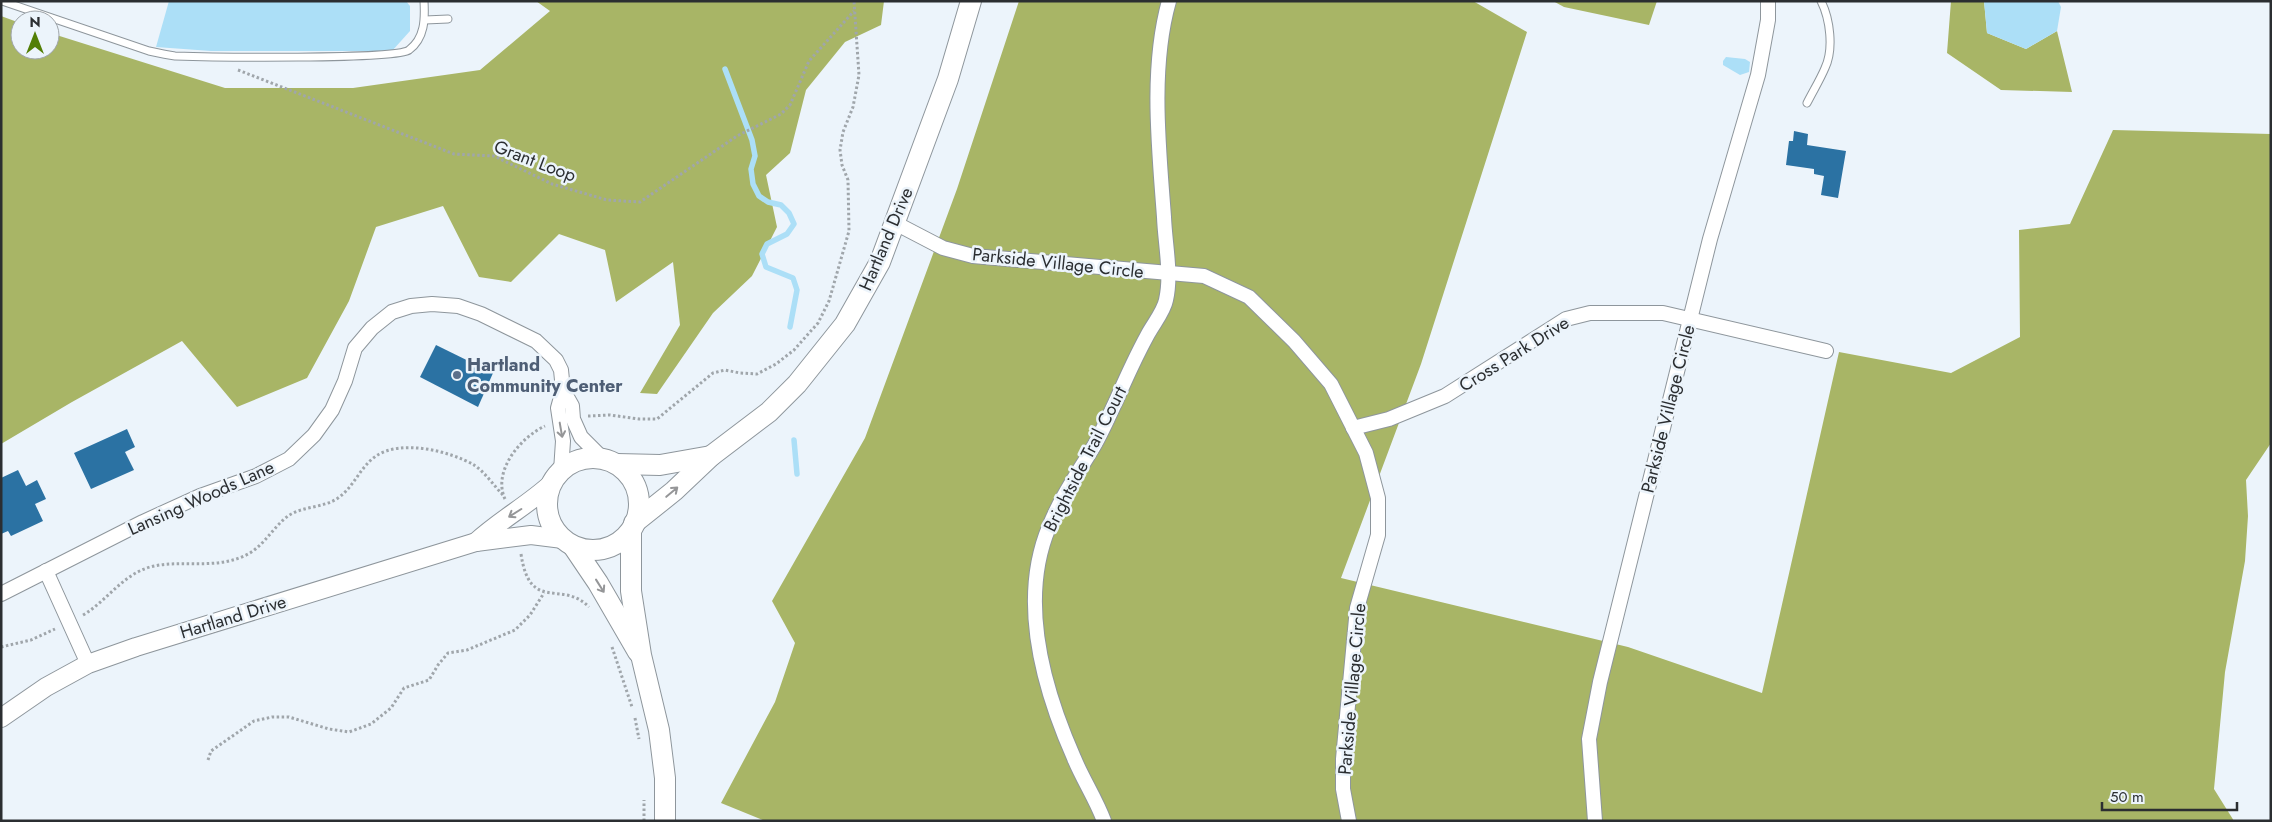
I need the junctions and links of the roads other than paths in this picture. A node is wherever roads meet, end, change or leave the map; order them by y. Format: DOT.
graph roads {
  1 [pos="2,1"];
  2 [pos="424,1"];
  3 [pos="971,1"];
  4 [pos="1169,1"];
  5 [pos="1768,1"];
  6 [pos="1822,1"];
  7 [pos="448,19"];
  8 [pos="424,20"];
  9 [pos="1807,103"];
  10 [pos="895,223"];
  11 [pos="1168,274"];
  12 [pos="1690,320"];
  13 [pos="1826,352"];
  14 [pos="563,390"];
  15 [pos="1353,428"];
  16 [pos="711,456"];
  17 [pos="610,462"];
  18 [pos="556,477"];
  19 [pos="633,527"];
  20 [pos="476,542"];
  21 [pos="568,542"];
  22 [pos="46,572"];
  23 [pos="1,594"];
  24 [pos="641,655"];
  25 [pos="88,664"];
  26 [pos="1,718"];
  27 [pos="665,821"];
  28 [pos="1104,821"];
  29 [pos="1349,821"];
  30 [pos="1595,821"];
  1 -- 8 [label="lane"];
  2 -- 8 [label="lane"];
  3 -- 10 [label="main road, Hartland Drive"];
  4 -- 11 [label="street, Parkside Village Circle"];
  5 -- 12 [label="street, Parkside Village Circle"];
  6 -- 9 [label="lane"];
  7 -- 8 [label="lane"];
  10 -- 11 [label="street, Parkside Village Circle"];
  10 -- 16 [label="main road, Hartland Drive"];
  11 -- 15 [label="street, Parkside Village Circle"];
  11 -- 28 [label="street, Brightside Trail Court"];
  12 -- 13 [label="street, Cross Park Drive"];
  12 -- 15 [label="street, Cross Park Drive"];
  12 -- 30 [label="street, Parkside Village Circle"];
  14 -- 17 [label="street, Lansing Woods Lane"];
  14 -- 18 [label="street, Lansing Woods Lane, one-way"];
  14 -- 22 [label="street, Lansing Woods Lane"];
  15 -- 29 [label="street, Parkside Village Circle"];
  16 -- 17 [label="main road, Hartland Drive"];
  19 -- 16 [label="main road, Hartland Drive, one-way"];
  17 -- 18 [label="main road, Hartland Drive"];
  17 -- 19 [label="main road"];
  18 -- 20 [label="street, Hartland Drive, one-way"];
  18 -- 21 [label="main road"];
  19 -- 21 [label="main road, Hartland Drive"];
  19 -- 24 [label="main road"];
  20 -- 21 [label="street, Hartland Drive"];
  20 -- 25 [label="street, Hartland Drive"];
  21 -- 24 [label="main road, one-way"];
  22 -- 23 [label="street, Lansing Woods Lane"];
  22 -- 25 [label="street"];
  24 -- 27 [label="main road"];
  25 -- 26 [label="street, Hartland Drive"];
}
